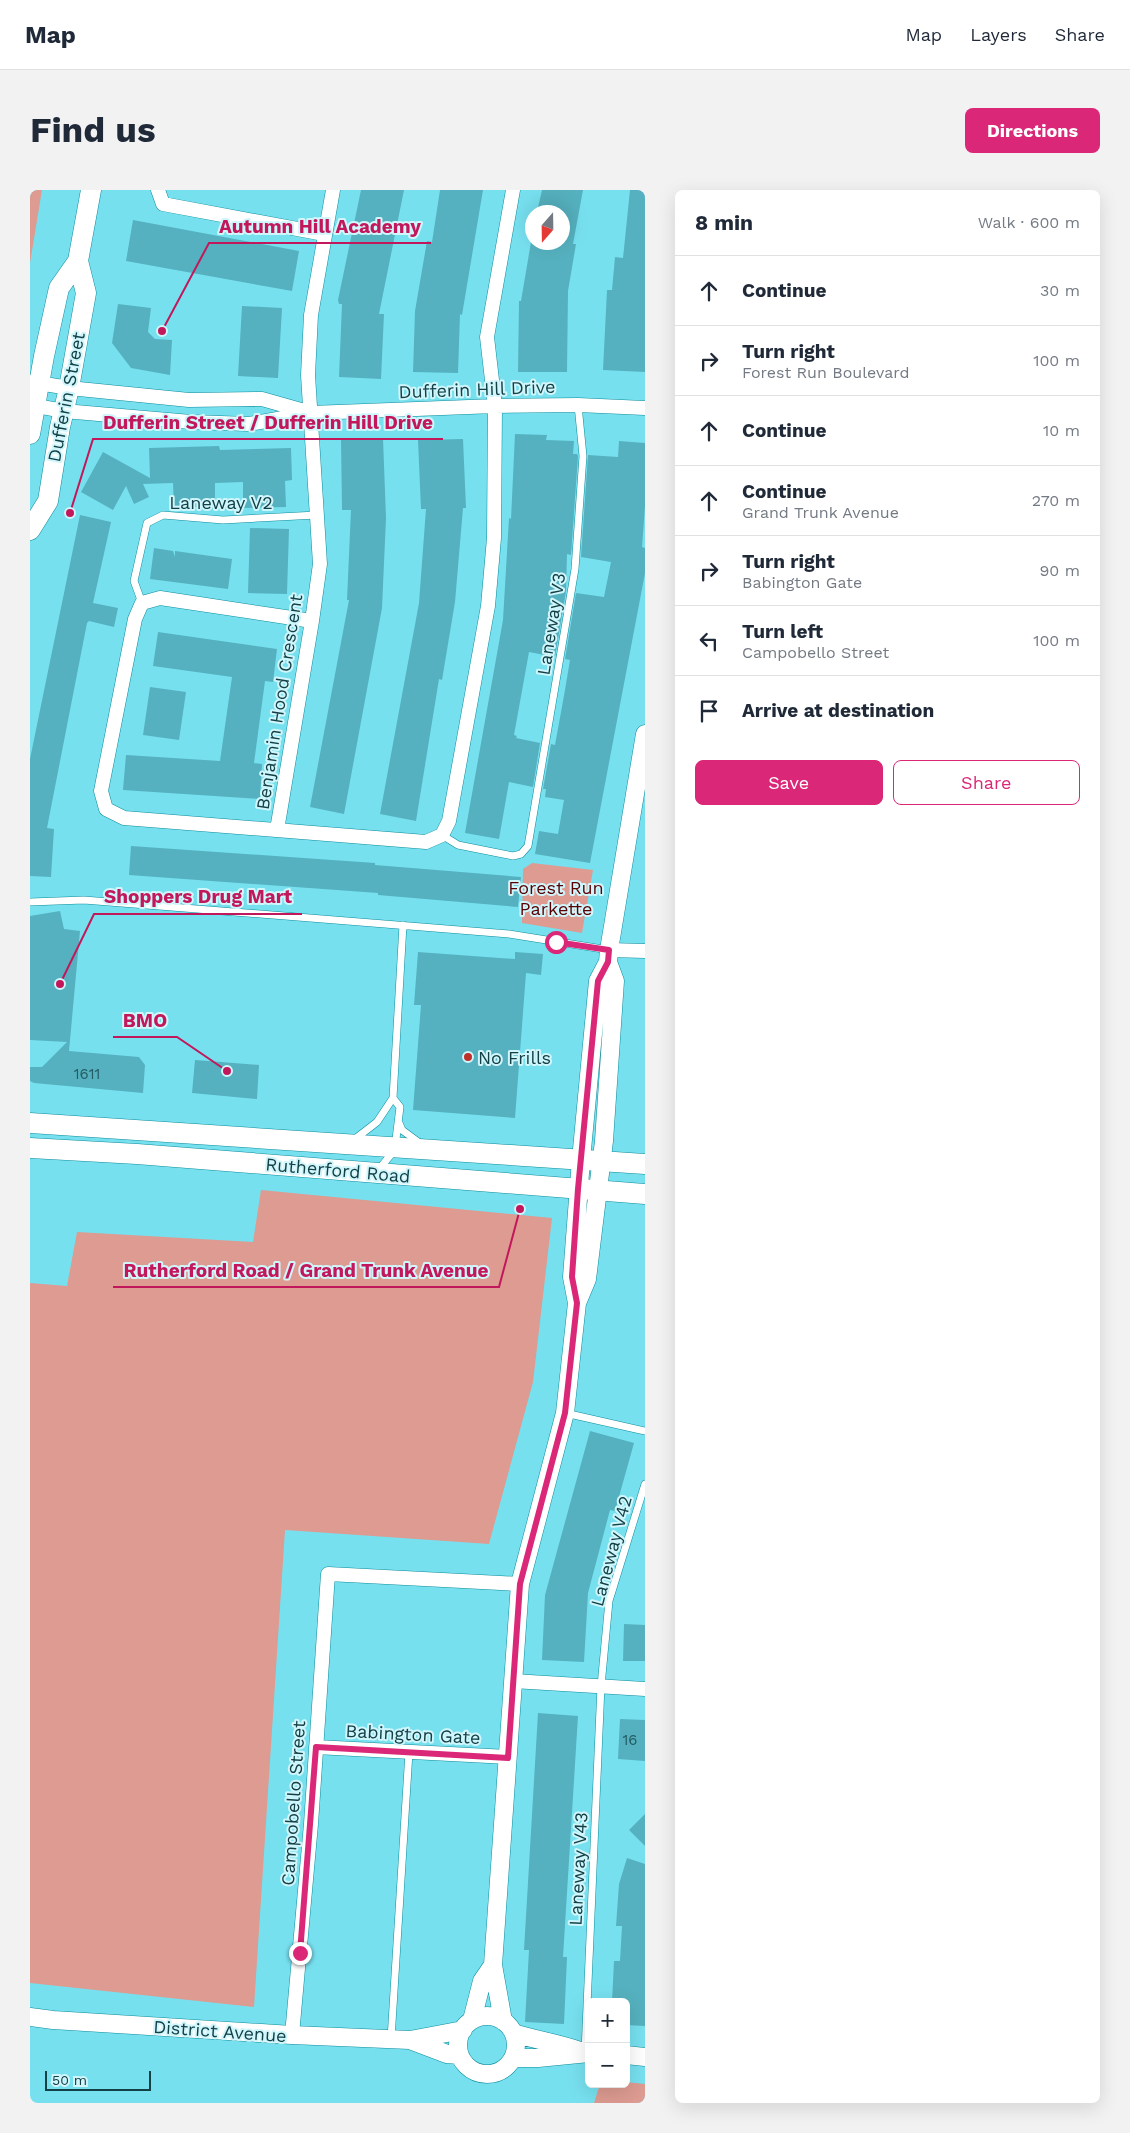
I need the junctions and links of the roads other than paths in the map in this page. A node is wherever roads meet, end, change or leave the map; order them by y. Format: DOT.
graph roads {
  1 [pos="90,190"];
  2 [pos="158,190"];
  3 [pos="333,190"];
  4 [pos="513,190"];
  5 [pos="324,234"];
  6 [pos="78,261"];
  7 [pos="34,382"];
  8 [pos="69,388"];
  9 [pos="578,405"];
  10 [pos="32,406"];
  11 [pos="495,406"];
  12 [pos="645,408"];
  13 [pos="64,411"];
  14 [pos="311,413"];
  15 [pos="30,434"];
  16 [pos="317,515"];
  17 [pos="30,530"];
  18 [pos="142,602"];
  19 [pos="312,621"];
  20 [pos="645,734"];
  21 [pos="643,762"];
  22 [pos="277,830"];
  23 [pos="442,835"];
  24 [pos="30,902"];
  25 [pos="403,925"];
  26 [pos="645,951"];
  27 [pos="608,956"];
  28 [pos="393,1098"];
  29 [pos="398,1120"];
  30 [pos="30,1123"];
  31 [pos="342,1143"];
  32 [pos="395,1147"];
  33 [pos="30,1148"];
  34 [pos="430,1150"];
  35 [pos="581,1160"];
  36 [pos="602,1162"];
  37 [pos="645,1164"];
  38 [pos="376,1173"];
  39 [pos="578,1189"];
  40 [pos="599,1190"];
  41 [pos="645,1194"];
  42 [pos="577,1303"];
  43 [pos="565,1413"];
  44 [pos="645,1431"];
  45 [pos="645,1484"];
  46 [pos="520,1584"];
  47 [pos="513,1682"];
  48 [pos="601,1686"];
  49 [pos="645,1689"];
  50 [pos="316,1747"];
  51 [pos="409,1752"];
  52 [pos="508,1758"];
  53 [pos="492,1964"];
  54 [pos="30,2017"];
  55 [pos="467,2025"];
  56 [pos="508,2027"];
  57 [pos="292,2035"];
  58 [pos="391,2038"];
  59 [pos="410,2040"];
  60 [pos="587,2043"];
  61 [pos="585,2052"];
  62 [pos="585,2053"];
  63 [pos="459,2054"];
  64 [pos="630,2056"];
  65 [pos="645,2057"];
  66 [pos="514,2058"];
  1 -- 6 [label="main road, Dufferin Street"];
  2 -- 5 [label="street"];
  3 -- 5 [label="street, Benjamin Hood Crescent"];
  4 -- 11 [label="street"];
  5 -- 14 [label="street, Benjamin Hood Crescent"];
  6 -- 7 [label="main road, Dufferin Street"];
  6 -- 8 [label="main road, Dufferin Street"];
  7 -- 8 [label="street, Dufferin Hill Drive"];
  7 -- 10 [label="main road, Dufferin Street"];
  8 -- 13 [label="main road, Dufferin Street"];
  8 -- 14 [label="street, Dufferin Hill Drive"];
  9 -- 11 [label="street, Dufferin Hill Drive"];
  9 -- 12 [label="street, Dufferin Hill Drive"];
  9 -- 23 [label="lane, Laneway V3"];
  10 -- 13 [label="street, Dufferin Hill Drive"];
  10 -- 15 [label="main road, Dufferin Street"];
  11 -- 14 [label="street, Dufferin Hill Drive"];
  11 -- 23 [label="street"];
  13 -- 14 [label="street, Dufferin Hill Drive"];
  13 -- 17 [label="main road, Dufferin Street"];
  14 -- 16 [label="street, Benjamin Hood Crescent"];
  16 -- 18 [label="lane, Laneway V2"];
  16 -- 19 [label="street, Benjamin Hood Crescent"];
  18 -- 19 [label="street"];
  18 -- 22 [label="street"];
  19 -- 22 [label="street, Benjamin Hood Crescent"];
  20 -- 21 [label="street"];
  21 -- 27 [label="street"];
  22 -- 23 [label="street, Benjamin Hood Crescent"];
  24 -- 25 [label="lane"];
  25 -- 27 [label="lane"];
  25 -- 28 [label="lane"];
  26 -- 27 [label="street"];
  27 -- 35 [label="street"];
  27 -- 36 [label="street"];
  28 -- 29 [label="lane"];
  28 -- 31 [label="lane"];
  29 -- 32 [label="lane"];
  29 -- 34 [label="lane"];
  30 -- 31 [label="main road, Rutherford Road"];
  31 -- 32 [label="main road, Rutherford Road"];
  32 -- 34 [label="main road, Rutherford Road"];
  32 -- 38 [label="lane"];
  33 -- 38 [label="main road, Rutherford Road"];
  34 -- 35 [label="main road, Rutherford Road"];
  35 -- 36 [label="main road, Rutherford Road"];
  35 -- 39 [label="street"];
  36 -- 37 [label="main road, Rutherford Road"];
  36 -- 40 [label="street"];
  38 -- 39 [label="main road, Rutherford Road"];
  39 -- 40 [label="main road, Rutherford Road"];
  39 -- 42 [label="street"];
  40 -- 41 [label="main road, Rutherford Road"];
  40 -- 42 [label="street"];
  42 -- 43 [label="street"];
  43 -- 44 [label="lane"];
  43 -- 46 [label="street"];
  45 -- 48 [label="lane, Laneway V42"];
  46 -- 47 [label="street"];
  46 -- 50 [label="street, Campobello Street"];
  47 -- 48 [label="street"];
  47 -- 52 [label="street"];
  48 -- 49 [label="street"];
  48 -- 60 [label="lane, Laneway V43"];
  50 -- 51 [label="street, Babington Gate"];
  50 -- 57 [label="street, Campobello Street"];
  51 -- 52 [label="street, Babington Gate"];
  51 -- 58 [label="lane"];
  52 -- 53 [label="street"];
  53 -- 55 [label="street"];
  53 -- 56 [label="street"];
  54 -- 57 [label="street, District Avenue"];
  55 -- 56 [label="street"];
  55 -- 59 [label="street, District Avenue"];
  55 -- 63 [label="street"];
  56 -- 61 [label="street"];
  56 -- 66 [label="street"];
  57 -- 58 [label="street, District Avenue"];
  58 -- 59 [label="street, District Avenue"];
  59 -- 63 [label="street, District Avenue"];
  62 -- 66 [label="street"];
  63 -- 66 [label="street"];
  64 -- 65 [label="street"];
}
